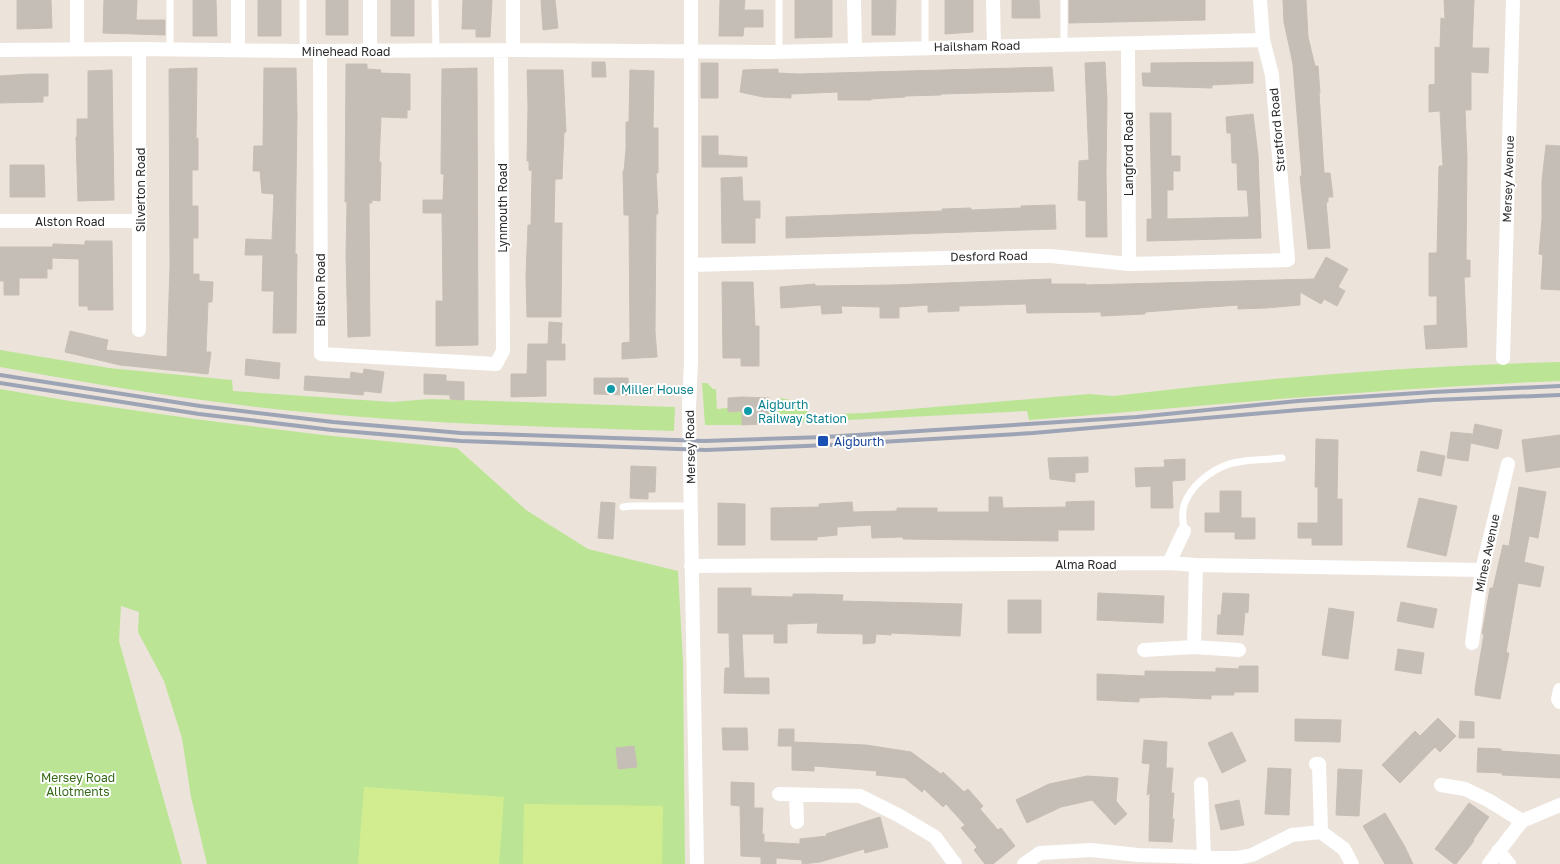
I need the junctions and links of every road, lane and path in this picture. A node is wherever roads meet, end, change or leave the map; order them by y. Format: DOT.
graph roads {
  1 [pos="77,0"];
  2 [pos="170,0"];
  3 [pos="238,0"];
  4 [pos="303,0"];
  5 [pos="370,0"];
  6 [pos="435,0"];
  7 [pos="514,0"];
  8 [pos="691,0"];
  9 [pos="779,0"];
  10 [pos="854,0"];
  11 [pos="925,0"];
  12 [pos="993,0"];
  13 [pos="1064,0"];
  14 [pos="1260,0"];
  15 [pos="1513,0"];
  16 [pos="1263,40"];
  17 [pos="1064,44"];
  18 [pos="1128,44"];
  19 [pos="994,46"];
  20 [pos="925,48"];
  21 [pos="77,49"];
  22 [pos="140,49"];
  23 [pos="170,49"];
  24 [pos="855,49"];
  25 [pos="0,50"];
  26 [pos="238,50"];
  27 [pos="320,50"];
  28 [pos="370,50"];
  29 [pos="436,50"];
  30 [pos="507,50"];
  31 [pos="302,51"];
  32 [pos="692,52"];
  33 [pos="780,52"];
  34 [pos="0,221"];
  35 [pos="140,221"];
  36 [pos="1288,260"];
  37 [pos="1128,264"];
  38 [pos="691,265"];
  39 [pos="140,330"];
  40 [pos="1503,358"];
  41 [pos="496,364"];
  42 [pos="1282,458"];
  43 [pos="1508,464"];
  44 [pos="691,506"];
  45 [pos="624,508"];
  46 [pos="1184,531"];
  47 [pos="1169,563"];
  48 [pos="1196,565"];
  49 [pos="691,566"];
  50 [pos="1482,570"];
  51 [pos="1472,643"];
  52 [pos="1194,647"];
  53 [pos="1144,650"];
  54 [pos="1239,650"];
  55 [pos="1560,690"];
  56 [pos="1560,702"];
  57 [pos="1316,764"];
  58 [pos="1201,784"];
  59 [pos="1441,785"];
  60 [pos="779,794"];
  61 [pos="796,794"];
  62 [pos="1560,804"];
  63 [pos="1522,821"];
  64 [pos="797,822"];
  65 [pos="1321,832"];
  66 [pos="1498,851"];
  67 [pos="1204,856"];
  68 [pos="697,864"];
  69 [pos="955,864"];
  70 [pos="1024,864"];
  71 [pos="1352,864"];
  72 [pos="1489,864"];
  73 [pos="1509,864"];
  1 -- 21 [label="street"];
  2 -- 23 [label="lane"];
  3 -- 26 [label="street"];
  4 -- 31 [label="lane"];
  5 -- 28 [label="street"];
  6 -- 29 [label="lane"];
  7 -- 30 [label="street, Lynmouth Road"];
  8 -- 32 [label="street, Mersey Road"];
  9 -- 33 [label="lane"];
  10 -- 24 [label="street"];
  11 -- 20 [label="lane"];
  12 -- 19 [label="street"];
  13 -- 17 [label="lane"];
  14 -- 16 [label="street, Stratford Road"];
  15 -- 40 [label="street, Mersey Avenue"];
  16 -- 18 [label="street, Hailsham Road"];
  16 -- 36 [label="street, Stratford Road"];
  17 -- 18 [label="street, Hailsham Road"];
  17 -- 19 [label="street, Hailsham Road"];
  18 -- 37 [label="street, Langford Road"];
  19 -- 20 [label="street, Hailsham Road"];
  20 -- 24 [label="street, Hailsham Road"];
  21 -- 22 [label="street, Minehead Road"];
  21 -- 25 [label="street, Minehead Road"];
  22 -- 23 [label="street, Minehead Road"];
  22 -- 35 [label="street, Silverton Road"];
  23 -- 26 [label="street, Minehead Road"];
  24 -- 33 [label="street, Hailsham Road"];
  26 -- 31 [label="street, Minehead Road"];
  27 -- 28 [label="street, Minehead Road"];
  27 -- 31 [label="street, Minehead Road"];
  27 -- 41 [label="street, Bilston Road"];
  28 -- 29 [label="street, Minehead Road"];
  29 -- 30 [label="street, Minehead Road"];
  30 -- 32 [label="street, Minehead Road"];
  30 -- 41 [label="street, Lynmouth Road"];
  32 -- 33 [label="street, Hailsham Road"];
  32 -- 38 [label="street, Mersey Road"];
  34 -- 35 [label="street, Alston Road"];
  35 -- 39 [label="street, Silverton Road"];
  36 -- 37 [label="street, Desford Road"];
  37 -- 38 [label="street, Desford Road"];
  38 -- 44 [label="street, Mersey Road"];
  42 -- 46 [label="lane"];
  43 -- 50 [label="street, Mines Avenue"];
  44 -- 45 [label="lane"];
  44 -- 49 [label="street, Mersey Road"];
  46 -- 47 [label="street"];
  47 -- 48 [label="street, Alma Road"];
  47 -- 49 [label="street, Alma Road"];
  48 -- 50 [label="street, Alma Road"];
  48 -- 52 [label="street"];
  49 -- 68 [label="street, Mersey Road"];
  50 -- 51 [label="street, Mines Avenue"];
  52 -- 53 [label="street"];
  52 -- 54 [label="street"];
  55 -- 56 [label="street"];
  57 -- 65 [label="street"];
  58 -- 67 [label="street"];
  59 -- 63 [label="street"];
  60 -- 61 [label="street"];
  61 -- 64 [label="street"];
  61 -- 69 [label="street"];
  62 -- 63 [label="street"];
  63 -- 66 [label="street"];
  65 -- 67 [label="street"];
  65 -- 71 [label="street"];
  66 -- 72 [label="street"];
  66 -- 73 [label="street"];
  67 -- 70 [label="street"];
}
